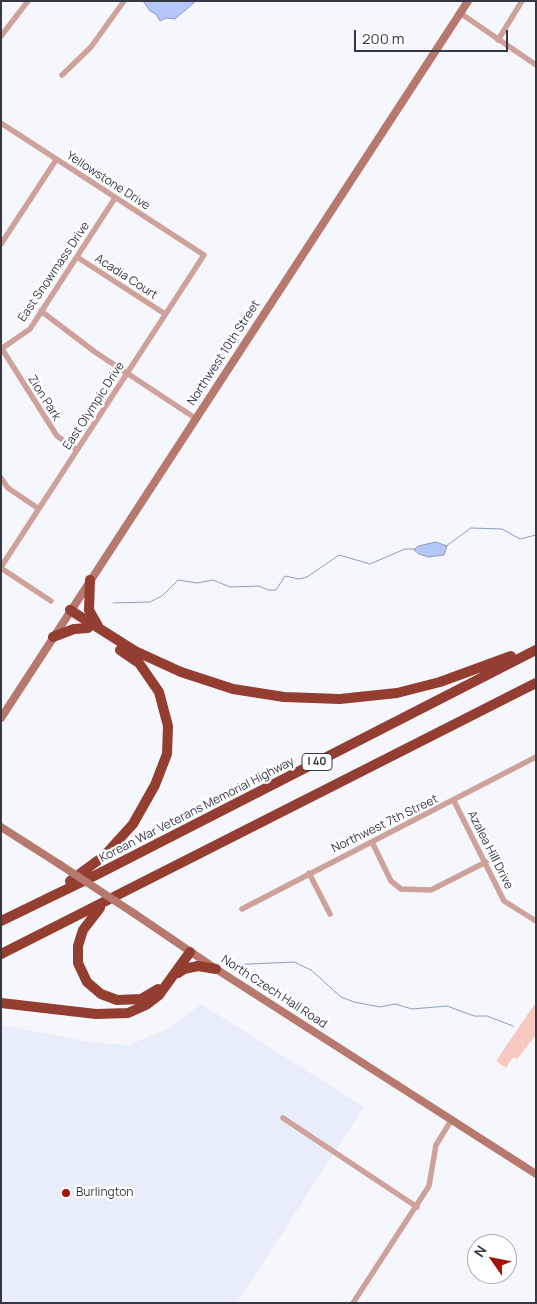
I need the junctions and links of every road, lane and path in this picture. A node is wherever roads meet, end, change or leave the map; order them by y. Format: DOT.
graph roads {
  1 [pos="28,1"];
  2 [pos="468,1"];
  3 [pos="522,1"];
  4 [pos="123,2"];
  5 [pos="460,13"];
  6 [pos="1,36"];
  7 [pos="498,40"];
  8 [pos="536,65"];
  9 [pos="62,75"];
  10 [pos="1,123"];
  11 [pos="56,160"];
  12 [pos="115,198"];
  13 [pos="1,244"];
  14 [pos="204,255"];
  15 [pos="77,257"];
  16 [pos="42,311"];
  17 [pos="165,314"];
  18 [pos="2,349"];
  19 [pos="128,373"];
  20 [pos="196,418"];
  21 [pos="77,450"];
  22 [pos="1,478"];
  23 [pos="39,509"];
  24 [pos="1,568"];
  25 [pos="90,580"];
  26 [pos="51,601"];
  27 [pos="68,613"];
  28 [pos="88,628"];
  29 [pos="100,629"];
  30 [pos="53,636"];
  31 [pos="536,649"];
  32 [pos="536,683"];
  33 [pos="1,718"];
  34 [pos="536,757"];
  35 [pos="454,801"];
  36 [pos="1,827"];
  37 [pos="372,842"];
  38 [pos="486,862"];
  39 [pos="309,873"];
  40 [pos="38,904"];
  41 [pos="102,905"];
  42 [pos="242,908"];
  43 [pos="330,914"];
  44 [pos="1,921"];
  45 [pos="536,921"];
  46 [pos="188,950"];
  47 [pos="1,954"];
  48 [pos="216,969"];
  49 [pos="175,975"];
  50 [pos="1,1003"];
  51 [pos="283,1118"];
  52 [pos="452,1119"];
  53 [pos="536,1174"];
  54 [pos="417,1207"];
  55 [pos="353,1303"];
  1 -- 6 [label="street"];
  2 -- 5 [label="main road, Northwest 10th Street"];
  3 -- 7 [label="street"];
  4 -- 9 [label="street"];
  5 -- 7 [label="street"];
  5 -- 20 [label="main road, Northwest 10th Street"];
  7 -- 8 [label="street"];
  10 -- 11 [label="street, Yellowstone Drive"];
  11 -- 12 [label="street, Yellowstone Drive"];
  11 -- 13 [label="street"];
  12 -- 14 [label="street, Yellowstone Drive"];
  12 -- 15 [label="street, East Snowmass Drive"];
  14 -- 17 [label="street, East Olympic Drive"];
  15 -- 16 [label="street, East Snowmass Drive"];
  15 -- 17 [label="street, Acadia Court"];
  16 -- 18 [label="street, East Snowmass Drive"];
  16 -- 19 [label="street"];
  17 -- 19 [label="street, East Olympic Drive"];
  18 -- 21 [label="street, Zion Park"];
  19 -- 20 [label="street"];
  19 -- 21 [label="street, East Olympic Drive"];
  20 -- 25 [label="main road, Northwest 10th Street"];
  21 -- 23 [label="street, East Olympic Drive"];
  22 -- 23 [label="street"];
  23 -- 24 [label="street, East Olympic Drive"];
  24 -- 26 [label="street"];
  25 -- 27 [label="main road, Northwest 10th Street"];
  25 -- 29 [label="highway"];
  27 -- 28 [label="highway"];
  27 -- 29 [label="highway"];
  27 -- 30 [label="main road, Northwest 10th Street"];
  28 -- 30 [label="highway"];
  28 -- 40 [label="highway"];
  29 -- 31 [label="highway"];
  30 -- 33 [label="main road, Northwest 10th Street"];
  31 -- 40 [label="highway, Korean War Veterans Memorial Highway / I 40"];
  32 -- 41 [label="highway, I 40"];
  34 -- 35 [label="street, Northwest 7th Street"];
  35 -- 37 [label="street, Northwest 7th Street"];
  35 -- 38 [label="street, Azalea Hill Drive"];
  36 -- 46 [label="main road, North Czech Hall Road, bridge"];
  37 -- 38 [label="street"];
  37 -- 39 [label="street, Northwest 7th Street"];
  38 -- 45 [label="street, Azalea Hill Drive"];
  39 -- 42 [label="street, Northwest 7th Street"];
  39 -- 43 [label="street"];
  40 -- 44 [label="highway, Korean War Veterans Memorial Highway / I 40"];
  41 -- 46 [label="highway"];
  41 -- 47 [label="highway, I 40"];
  46 -- 48 [label="main road, North Czech Hall Road"];
  46 -- 49 [label="highway"];
  48 -- 49 [label="highway"];
  48 -- 52 [label="main road, North Czech Hall Road"];
  49 -- 50 [label="highway"];
  51 -- 54 [label="street"];
  52 -- 53 [label="main road, North Czech Hall Road"];
  52 -- 54 [label="street"];
  54 -- 55 [label="street"];
}
